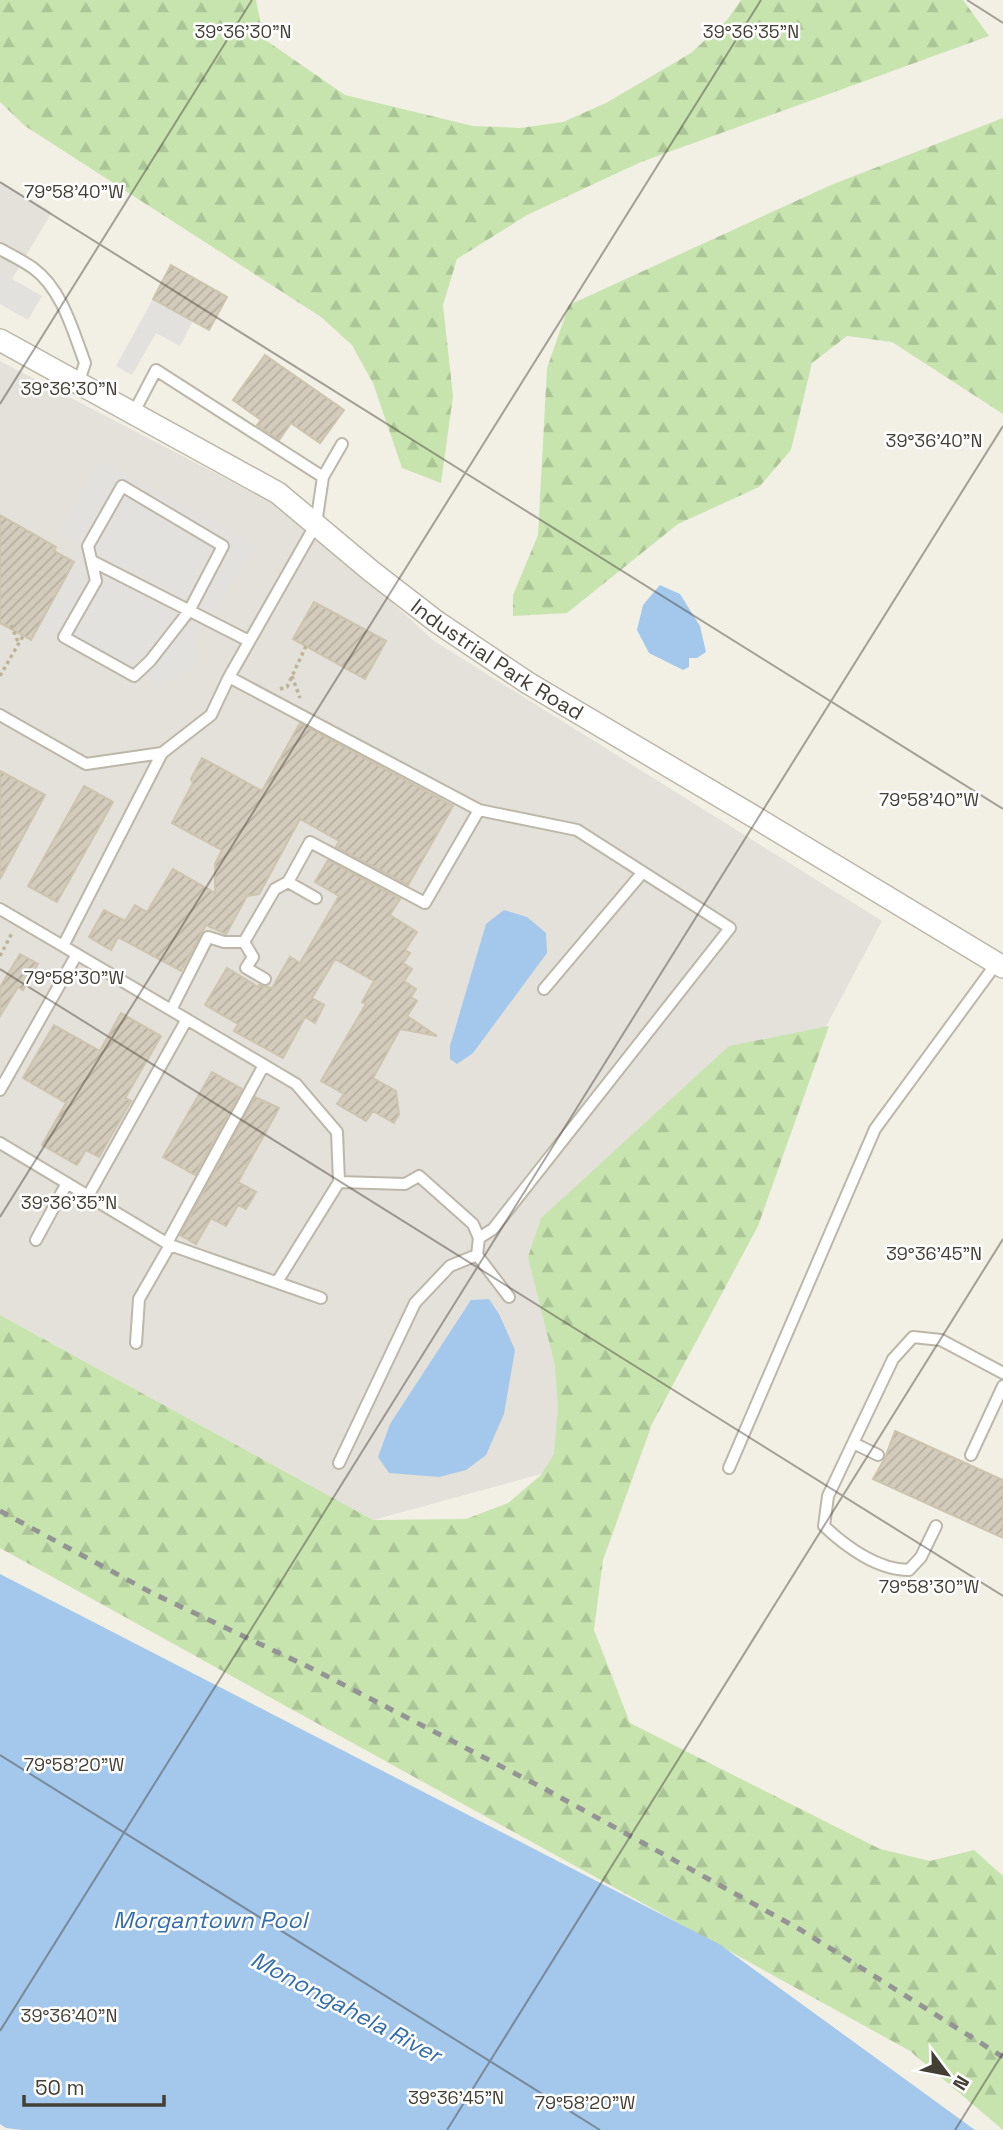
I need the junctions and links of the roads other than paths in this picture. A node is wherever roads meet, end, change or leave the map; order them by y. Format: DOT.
graph roads {
  1 [pos="0,249"];
  2 [pos="0,340"];
  3 [pos="78,384"];
  4 [pos="133,414"];
  5 [pos="342,444"];
  6 [pos="323,477"];
  7 [pos="316,524"];
  8 [pos="92,561"];
  9 [pos="189,611"];
  10 [pos="249,641"];
  11 [pos="229,677"];
  12 [pos="0,715"];
  13 [pos="162,753"];
  14 [pos="479,810"];
  15 [pos="643,872"];
  16 [pos="288,882"];
  17 [pos="316,898"];
  18 [pos="0,909"];
  19 [pos="244,942"];
  20 [pos="63,946"];
  21 [pos="77,954"];
  22 [pos="1000,965"];
  23 [pos="265,979"];
  24 [pos="544,989"];
  25 [pos="171,1010"];
  26 [pos="187,1019"];
  27 [pos="264,1065"];
  28 [pos="0,1090"];
  29 [pos="0,1143"];
  30 [pos="340,1182"];
  31 [pos="67,1183"];
  32 [pos="88,1196"];
  33 [pos="479,1238"];
  34 [pos="36,1240"];
  35 [pos="169,1244"];
  36 [pos="477,1255"];
  37 [pos="277,1282"];
  38 [pos="509,1297"];
  39 [pos="321,1298"];
  40 [pos="136,1343"];
  41 [pos="1003,1373"];
  42 [pos="1003,1387"];
  43 [pos="853,1443"];
  44 [pos="878,1455"];
  45 [pos="971,1455"];
  46 [pos="339,1463"];
  47 [pos="729,1468"];
  48 [pos="936,1526"];
  1 -- 3 [label="lane"];
  2 -- 3 [label="street, Industrial Park Road"];
  3 -- 4 [label="street, Industrial Park Road"];
  4 -- 6 [label="lane"];
  4 -- 7 [label="street, Industrial Park Road"];
  5 -- 6 [label="lane"];
  6 -- 7 [label="lane"];
  7 -- 10 [label="lane"];
  7 -- 22 [label="street, Industrial Park Road"];
  8 -- 9 [label="lane"];
  8 -- 9 [label="lane"];
  8 -- 9 [label="lane"];
  9 -- 10 [label="lane"];
  10 -- 11 [label="lane"];
  11 -- 13 [label="lane"];
  11 -- 14 [label="lane"];
  12 -- 13 [label="lane"];
  13 -- 20 [label="lane"];
  14 -- 15 [label="lane"];
  14 -- 16 [label="lane"];
  15 -- 24 [label="lane"];
  15 -- 33 [label="lane"];
  16 -- 17 [label="lane"];
  16 -- 19 [label="lane"];
  18 -- 20 [label="lane"];
  19 -- 23 [label="lane"];
  19 -- 25 [label="lane"];
  20 -- 21 [label="lane"];
  21 -- 25 [label="lane"];
  21 -- 28 [label="lane"];
  22 -- 47 [label="lane"];
  25 -- 26 [label="lane"];
  26 -- 27 [label="lane"];
  26 -- 32 [label="lane"];
  27 -- 30 [label="lane"];
  27 -- 35 [label="lane"];
  29 -- 31 [label="lane"];
  30 -- 33 [label="lane"];
  30 -- 37 [label="lane"];
  31 -- 32 [label="lane"];
  31 -- 34 [label="lane"];
  32 -- 35 [label="lane"];
  33 -- 36 [label="lane"];
  35 -- 37 [label="lane"];
  35 -- 40 [label="lane"];
  36 -- 38 [label="lane"];
  36 -- 46 [label="lane"];
  37 -- 39 [label="lane"];
  41 -- 43 [label="lane"];
  42 -- 45 [label="lane"];
  43 -- 44 [label="lane"];
  43 -- 48 [label="lane"];
}
